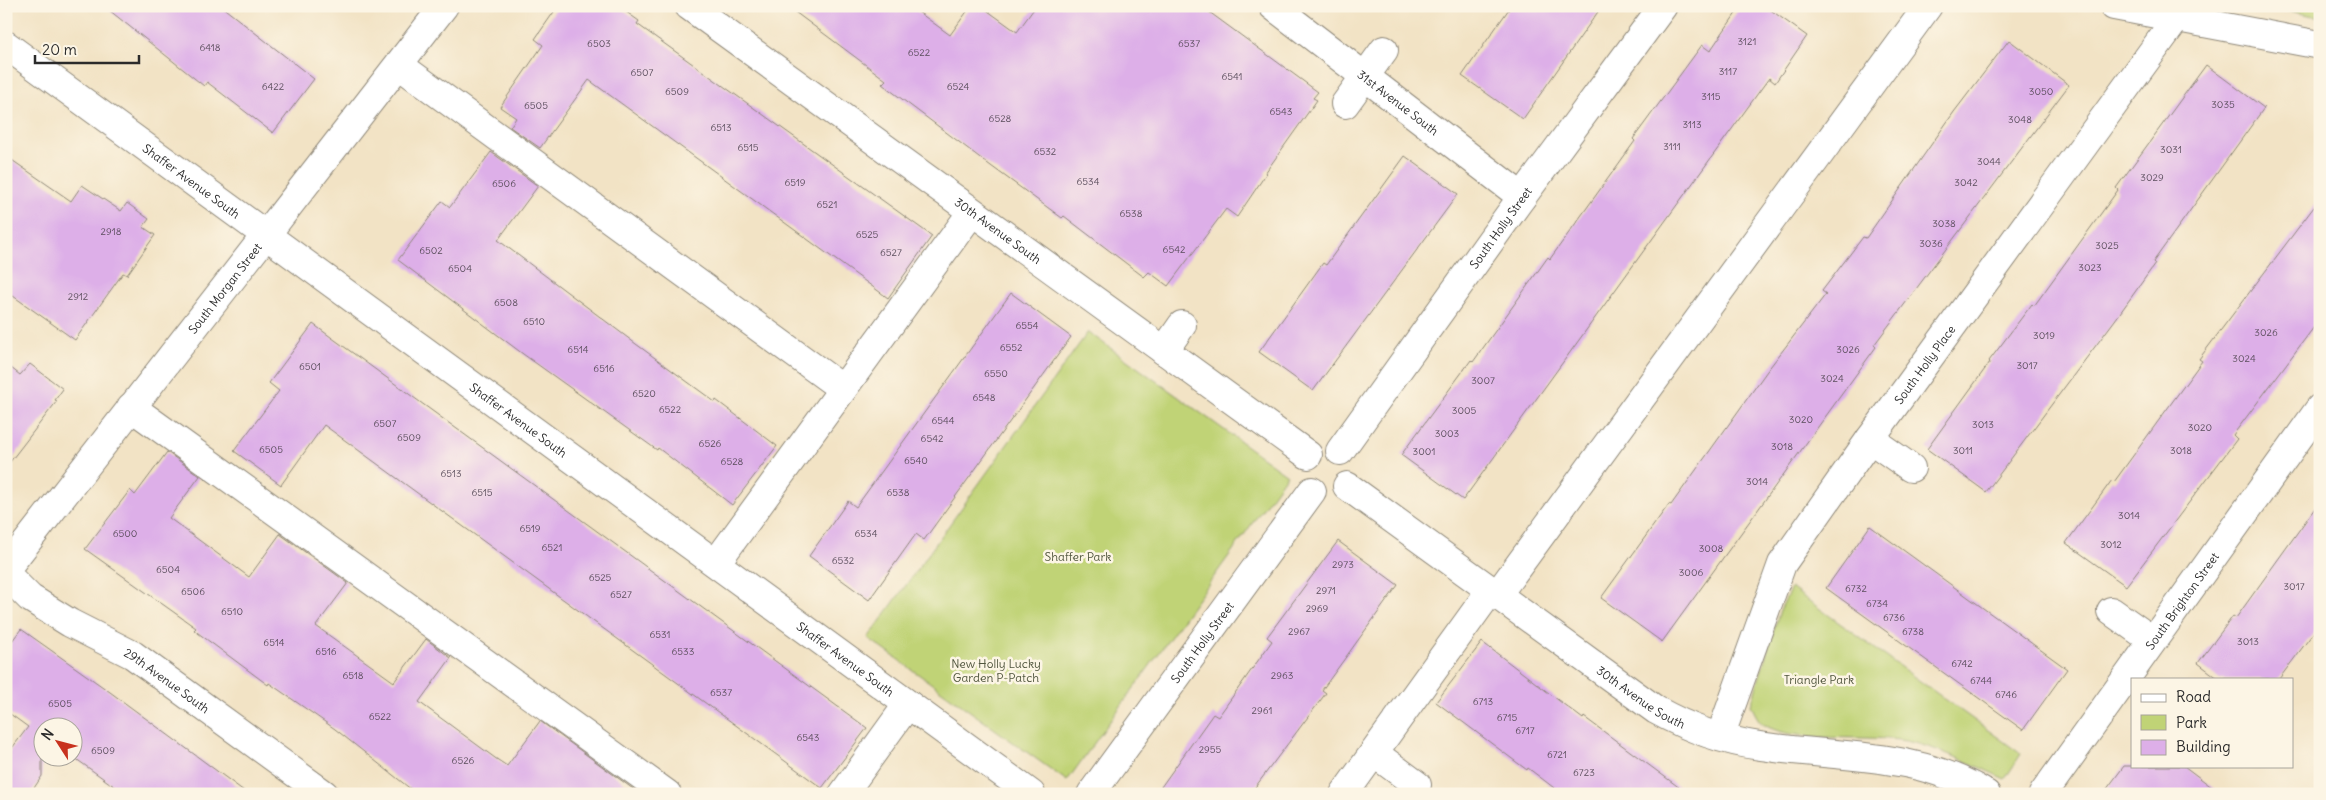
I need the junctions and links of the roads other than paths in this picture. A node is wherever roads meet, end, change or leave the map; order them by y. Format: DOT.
graph roads {
  1 [pos="444,6"];
  2 [pos="689,6"];
  3 [pos="1273,6"];
  4 [pos="1663,6"];
  5 [pos="1928,6"];
  6 [pos="2114,6"];
  7 [pos="2176,19"];
  8 [pos="6,45"];
  9 [pos="2320,45"];
  10 [pos="1384,50"];
  11 [pos="399,65"];
  12 [pos="1365,75"];
  13 [pos="1345,104"];
  14 [pos="1522,197"];
  15 [pos="972,212"];
  16 [pos="267,235"];
  17 [pos="1182,325"];
  18 [pos="1164,351"];
  19 [pos="843,389"];
  20 [pos="131,407"];
  21 [pos="2320,408"];
  22 [pos="1870,439"];
  23 [pos="1340,451"];
  24 [pos="1308,455"];
  25 [pos="1911,468"];
  26 [pos="1347,486"];
  27 [pos="1312,491"];
  28 [pos="716,563"];
  29 [pos="6,569"];
  30 [pos="6,574"];
  31 [pos="1494,593"];
  32 [pos="2111,611"];
  33 [pos="2152,640"];
  34 [pos="908,704"];
  35 [pos="1720,737"];
  36 [pos="1374,753"];
  37 [pos="1417,785"];
  38 [pos="324,794"];
  39 [pos="667,794"];
  40 [pos="843,794"];
  41 [pos="1031,794"];
  42 [pos="1091,794"];
  43 [pos="1344,794"];
  44 [pos="1986,794"];
  45 [pos="2043,794"];
  1 -- 11 [label="street, South Morgan Street"];
  2 -- 15 [label="street, 30th Avenue South"];
  3 -- 12 [label="street, 31st Avenue South"];
  4 -- 14 [label="street, South Holly Street"];
  5 -- 31 [label="street"];
  6 -- 7 [label="street"];
  7 -- 9 [label="street"];
  7 -- 22 [label="street, South Holly Place"];
  8 -- 16 [label="street, Shaffer Avenue South"];
  10 -- 12 [label="street"];
  11 -- 16 [label="street, South Morgan Street"];
  11 -- 19 [label="street"];
  12 -- 13 [label="street"];
  12 -- 14 [label="street, 31st Avenue South"];
  14 -- 23 [label="street, South Holly Street"];
  15 -- 18 [label="street, 30th Avenue South"];
  15 -- 19 [label="street"];
  16 -- 20 [label="street, South Morgan Street"];
  16 -- 28 [label="street, Shaffer Avenue South"];
  17 -- 18 [label="street"];
  18 -- 24 [label="street, 30th Avenue South"];
  19 -- 28 [label="street"];
  20 -- 29 [label="street, South Morgan Street"];
  20 -- 39 [label="street"];
  21 -- 33 [label="street, South Brighton Street"];
  22 -- 25 [label="street"];
  22 -- 35 [label="street, South Holly Place"];
  23 -- 24 [label="street"];
  23 -- 26 [label="street"];
  24 -- 27 [label="street"];
  26 -- 27 [label="street"];
  26 -- 31 [label="street, 30th Avenue South"];
  27 -- 42 [label="street, South Holly Street"];
  28 -- 34 [label="street, Shaffer Avenue South"];
  30 -- 38 [label="street, 29th Avenue South"];
  31 -- 35 [label="street, 30th Avenue South"];
  31 -- 36 [label="street"];
  32 -- 33 [label="street"];
  33 -- 45 [label="street, South Brighton Street"];
  34 -- 40 [label="street"];
  34 -- 41 [label="street, Shaffer Avenue South"];
  35 -- 44 [label="street, 30th Avenue South"];
  36 -- 37 [label="street"];
  36 -- 43 [label="street"];
}
